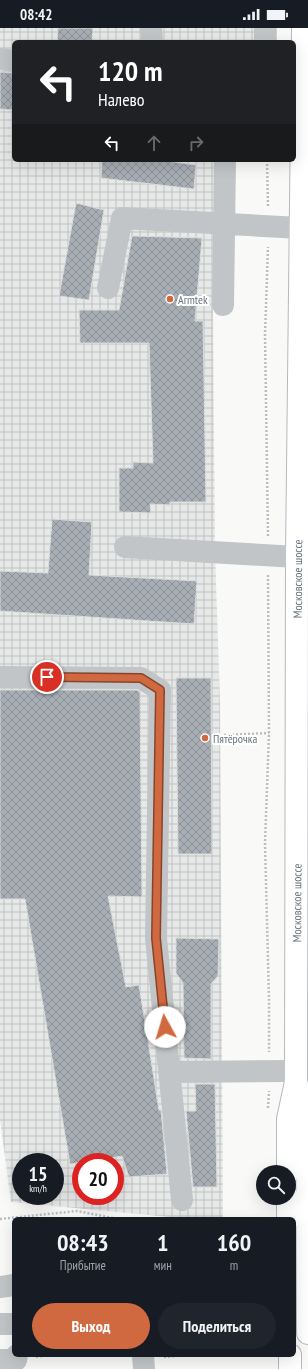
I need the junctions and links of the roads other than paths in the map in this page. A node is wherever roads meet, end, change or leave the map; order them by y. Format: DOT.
graph roads {
  1 [pos="151,28"];
  2 [pos="265,28"];
  3 [pos="303,28"];
  4 [pos="152,40"];
  5 [pos="266,40"];
  6 [pos="0,60"];
  7 [pos="12,61"];
  8 [pos="298,76"];
  9 [pos="225,162"];
  10 [pos="224,223"];
  11 [pos="300,228"];
  12 [pos="108,288"];
  13 [pos="223,305"];
  14 [pos="303,463"];
  15 [pos="125,547"];
  16 [pos="297,557"];
  17 [pos="303,627"];
  18 [pos="0,677"];
  19 [pos="302,962"];
  20 [pos="169,1072"];
  21 [pos="292,1076"];
  22 [pos="288,1165"];
  23 [pos="182,1200"];
  24 [pos="288,1205"];
  25 [pos="288,1217"];
  26 [pos="12,1285"];
  27 [pos="0,1287"];
  28 [pos="0,1324"];
  29 [pos="12,1324"];
  30 [pos="308,1333"];
  31 [pos="290,1357"];
  32 [pos="290,1369"];
  1 -- 4 [label="lane"];
  2 -- 5 [label="lane"];
  3 -- 8 [label="main road, Московское шоссе"];
  6 -- 7 [label="lane"];
  8 -- 11 [label="main road, Московское шоссе"];
  9 -- 10 [label="lane"];
  10 -- 11 [label="lane"];
  10 -- 12 [label="lane"];
  10 -- 13 [label="lane"];
  11 -- 14 [label="main road, Московское шоссе"];
  14 -- 16 [label="main road, Московское шоссе"];
  15 -- 16 [label="lane"];
  16 -- 17 [label="main road, Московское шоссе"];
  17 -- 19 [label="main road, Московское шоссе"];
  18 -- 20 [label="lane"];
  19 -- 21 [label="main road, Московское шоссе"];
  20 -- 21 [label="lane"];
  20 -- 23 [label="lane"];
  21 -- 22 [label="main road, Московское шоссе"];
  21 -- 30 [label="main road, Московское шоссе"];
  24 -- 25 [label="main road"];
  26 -- 27 [label="lane"];
  28 -- 29 [label="lane"];
  31 -- 32 [label="main road"];
}
